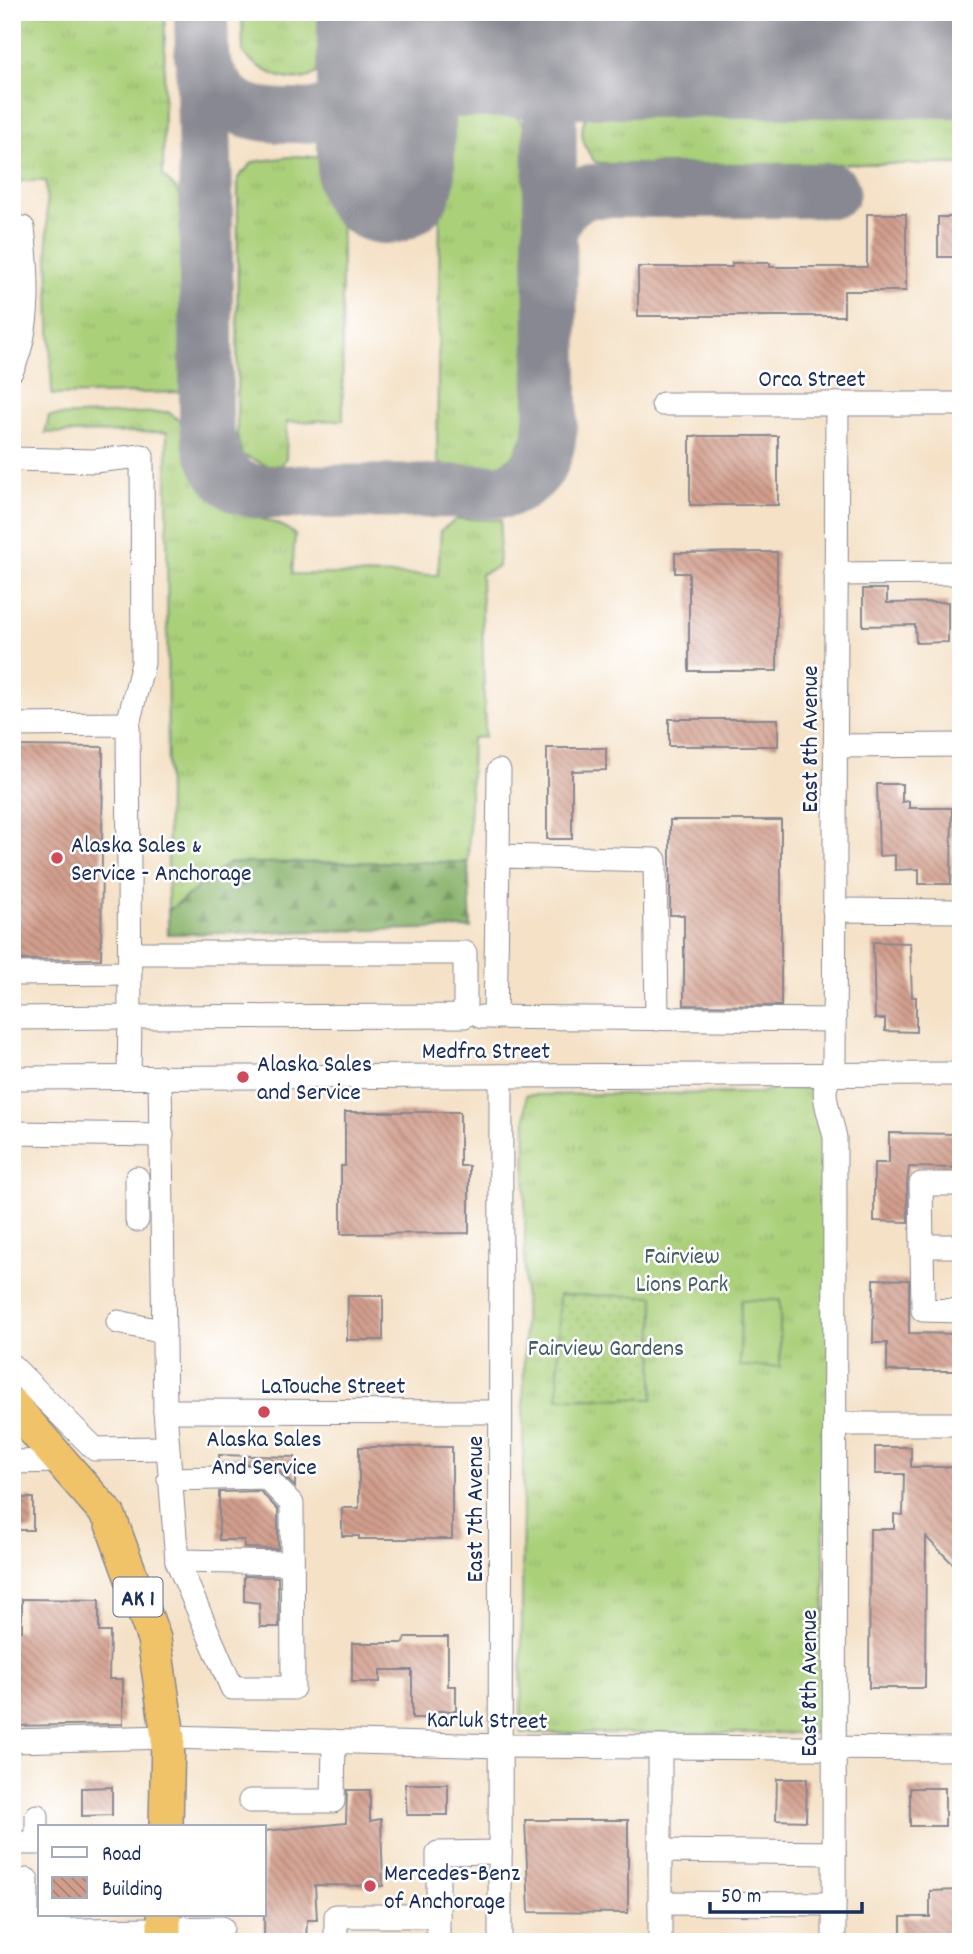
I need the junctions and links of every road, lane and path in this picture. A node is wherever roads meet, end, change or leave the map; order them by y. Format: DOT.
graph roads {
  1 [pos="18,238"];
  2 [pos="12,370"];
  3 [pos="663,404"];
  4 [pos="837,404"];
  5 [pos="961,404"];
  6 [pos="12,459"];
  7 [pos="961,573"];
  8 [pos="836,574"];
  9 [pos="128,724"];
  10 [pos="12,725"];
  11 [pos="961,745"];
  12 [pos="835,746"];
  13 [pos="499,771"];
  14 [pos="498,856"];
  15 [pos="834,910"];
  16 [pos="961,911"];
  17 [pos="130,963"];
  18 [pos="12,974"];
  19 [pos="130,1017"];
  20 [pos="464,1017"];
  21 [pos="495,1017"];
  22 [pos="12,1018"];
  23 [pos="657,1019"];
  24 [pos="834,1020"];
  25 [pos="833,1074"];
  26 [pos="961,1074"];
  27 [pos="501,1076"];
  28 [pos="129,1077"];
  29 [pos="160,1077"];
  30 [pos="12,1078"];
  31 [pos="12,1133"];
  32 [pos="162,1135"];
  33 [pos="136,1178"];
  34 [pos="961,1184"];
  35 [pos="137,1220"];
  36 [pos="922,1246"];
  37 [pos="961,1246"];
  38 [pos="961,1311"];
  39 [pos="118,1322"];
  40 [pos="164,1332"];
  41 [pos="12,1366"];
  42 [pos="13,1407"];
  43 [pos="165,1411"];
  44 [pos="500,1412"];
  45 [pos="835,1424"];
  46 [pos="961,1424"];
  47 [pos="166,1448"];
  48 [pos="62,1461"];
  49 [pos="12,1462"];
  50 [pos="169,1479"];
  51 [pos="177,1561"];
  52 [pos="292,1563"];
  53 [pos="168,1737"];
  54 [pos="12,1741"];
  55 [pos="334,1741"];
  56 [pos="500,1746"];
  57 [pos="660,1747"];
  58 [pos="834,1748"];
  59 [pos="961,1749"];
  60 [pos="250,1801"];
  61 [pos="37,1816"];
  62 [pos="166,1825"];
  63 [pos="12,1843"];
  64 [pos="660,1851"];
  65 [pos="500,1852"];
  66 [pos="834,1853"];
  67 [pos="27,1881"];
  68 [pos="660,1903"];
  69 [pos="834,1904"];
  70 [pos="438,1916"];
  71 [pos="164,1928"];
  72 [pos="224,1928"];
  73 [pos="20,1931"];
  74 [pos="335,1942"];
  75 [pos="438,1942"];
  76 [pos="500,1942"];
  77 [pos="660,1942"];
  78 [pos="834,1942"];
  1 -- 2 [label="street"];
  3 -- 4 [label="street, Orca Street"];
  4 -- 5 [label="street, Orca Street"];
  4 -- 8 [label="street, East 8th Avenue"];
  6 -- 9 [label="street"];
  7 -- 8 [label="street"];
  8 -- 12 [label="street, East 8th Avenue"];
  9 -- 10 [label="street"];
  9 -- 17 [label="street"];
  11 -- 12 [label="street"];
  12 -- 15 [label="street, East 8th Avenue"];
  13 -- 14 [label="street"];
  14 -- 21 [label="street"];
  14 -- 23 [label="street"];
  15 -- 16 [label="street"];
  15 -- 24 [label="street, East 8th Avenue"];
  17 -- 18 [label="street"];
  17 -- 19 [label="street"];
  17 -- 20 [label="street"];
  19 -- 20 [label="street"];
  19 -- 22 [label="street"];
  19 -- 28 [label="street"];
  20 -- 21 [label="street"];
  21 -- 23 [label="street"];
  23 -- 24 [label="street"];
  24 -- 25 [label="street, East 8th Avenue"];
  25 -- 26 [label="street, Medfra Street"];
  25 -- 27 [label="street, Medfra Street"];
  25 -- 45 [label="street, East 8th Avenue"];
  27 -- 29 [label="street, Medfra Street"];
  27 -- 44 [label="street, East 7th Avenue"];
  28 -- 29 [label="street, Medfra Street"];
  28 -- 30 [label="street, Medfra Street"];
  29 -- 32 [label="street"];
  31 -- 32 [label="street"];
  32 -- 40 [label="street"];
  33 -- 35 [label="street"];
  34 -- 36 [label="street"];
  36 -- 37 [label="street"];
  36 -- 38 [label="street"];
  39 -- 40 [label="street"];
  40 -- 43 [label="street"];
  41 -- 47 [label="street"];
  42 -- 48 [label="highway, AK 1"];
  43 -- 44 [label="street, LaTouche Street"];
  43 -- 47 [label="street"];
  44 -- 56 [label="street, East 7th Avenue"];
  45 -- 46 [label="street"];
  45 -- 58 [label="street, East 8th Avenue"];
  47 -- 50 [label="street"];
  48 -- 49 [label="street"];
  48 -- 53 [label="highway, AK 1"];
  50 -- 51 [label="street"];
  50 -- 52 [label="street"];
  51 -- 52 [label="street"];
  51 -- 52 [label="street"];
  53 -- 54 [label="street, Karluk Street"];
  53 -- 55 [label="street, Karluk Street"];
  53 -- 62 [label="highway, AK 1"];
  55 -- 56 [label="street, Karluk Street"];
  55 -- 60 [label="street"];
  56 -- 57 [label="street, Karluk Street"];
  56 -- 65 [label="street, East 7th Avenue"];
  57 -- 58 [label="street, Karluk Street"];
  57 -- 64 [label="street"];
  58 -- 59 [label="street, Karluk Street"];
  58 -- 66 [label="street, East 8th Avenue"];
  61 -- 63 [label="street"];
  64 -- 66 [label="street"];
  64 -- 68 [label="street"];
  65 -- 70 [label="street"];
  65 -- 76 [label="street, East 7th Avenue"];
  66 -- 69 [label="street, East 8th Avenue"];
  67 -- 73 [label="street"];
  68 -- 69 [label="street"];
  68 -- 77 [label="street"];
  69 -- 78 [label="street, East 8th Avenue"];
  70 -- 74 [label="street"];
  70 -- 75 [label="street"];
  71 -- 72 [label="street"];
  71 -- 73 [label="street"];
}
